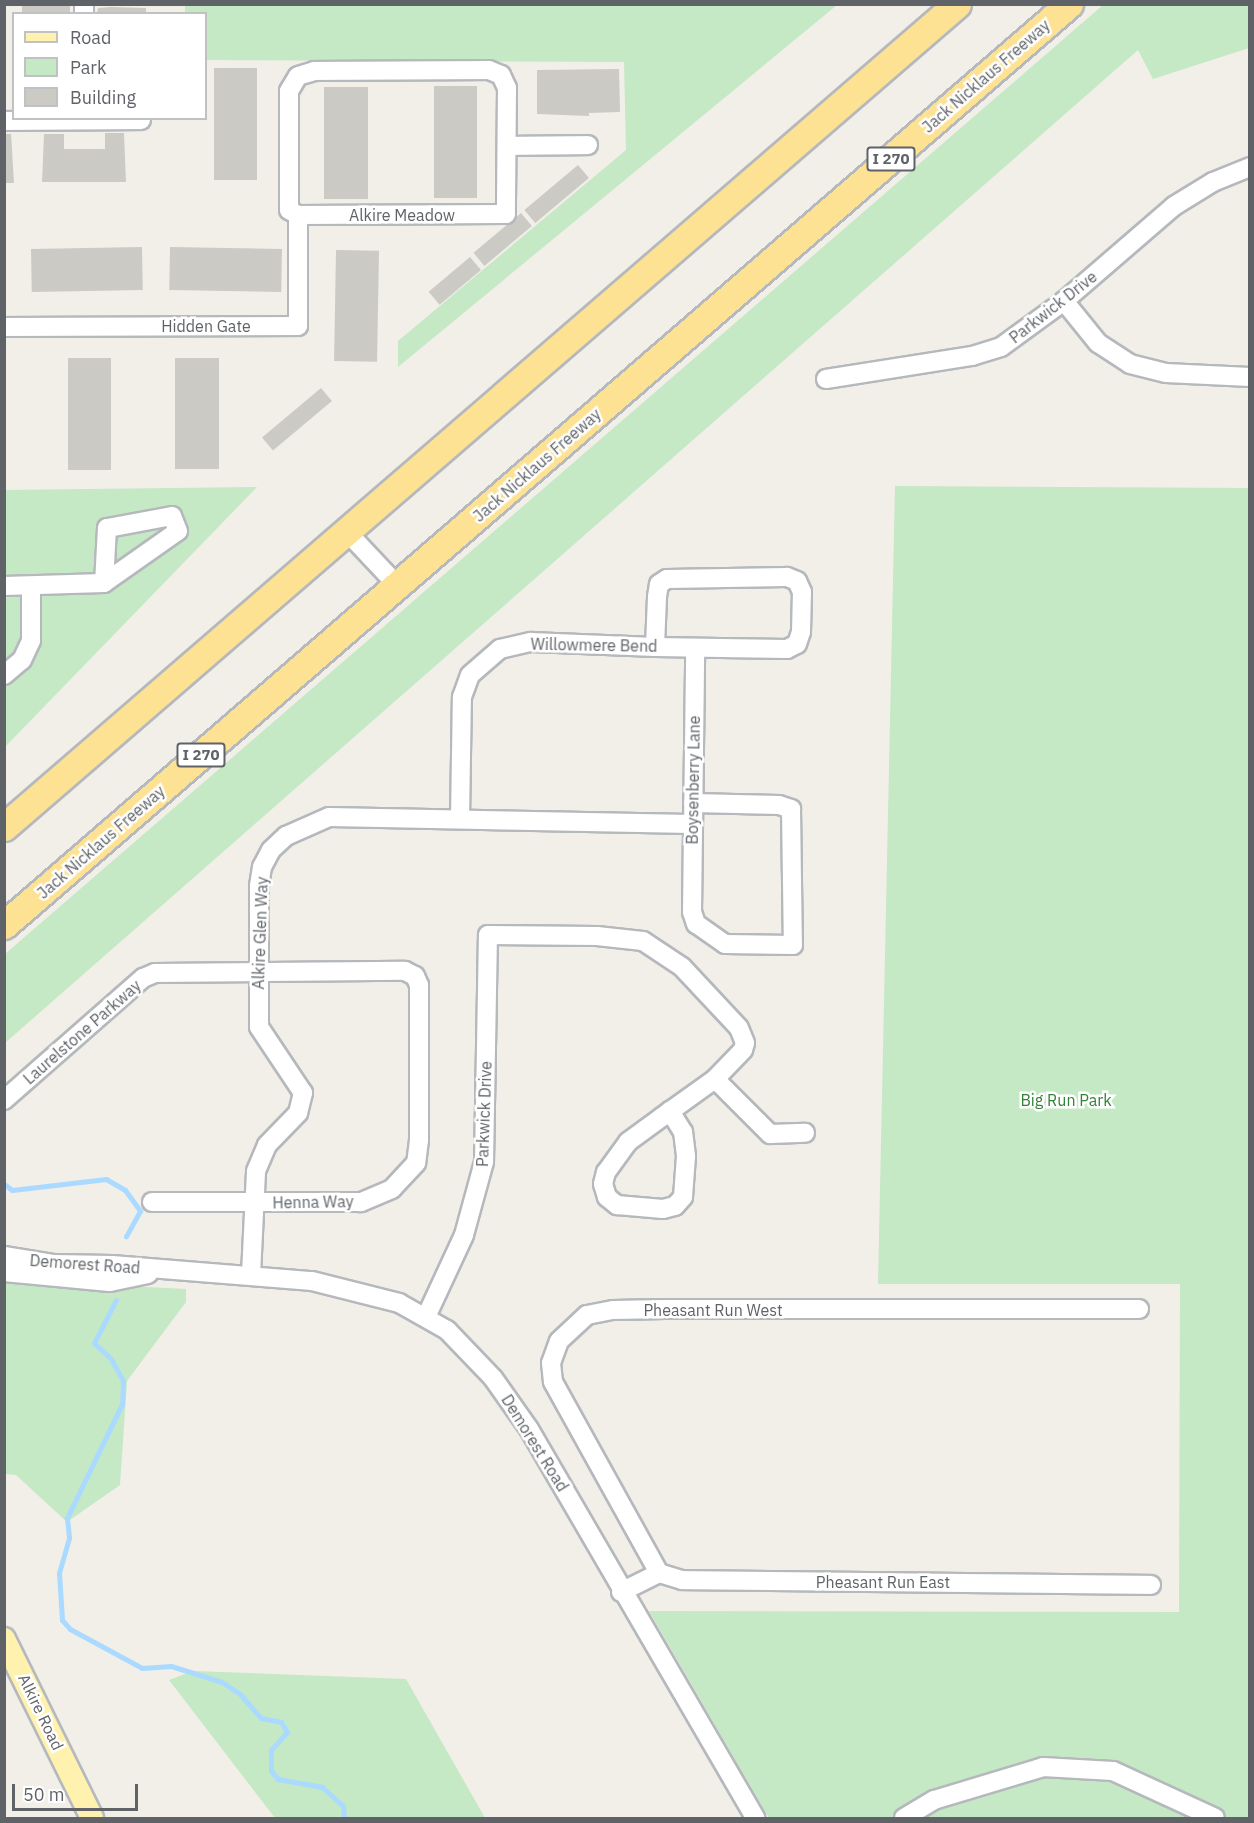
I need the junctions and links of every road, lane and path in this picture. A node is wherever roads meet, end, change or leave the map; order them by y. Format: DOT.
graph roads {
  1 [pos="957,4"];
  2 [pos="1069,4"];
  3 [pos="42,120"];
  4 [pos="4,121"];
  5 [pos="588,145"];
  6 [pos="507,146"];
  7 [pos="1250,168"];
  8 [pos="298,215"];
  9 [pos="1064,301"];
  10 [pos="4,327"];
  11 [pos="1250,376"];
  12 [pos="826,379"];
  13 [pos="347,532"];
  14 [pos="104,583"];
  15 [pos="397,585"];
  16 [pos="4,586"];
  17 [pos="31,586"];
  18 [pos="655,646"];
  19 [pos="695,648"];
  20 [pos="4,675"];
  21 [pos="693,803"];
  22 [pos="460,819"];
  23 [pos="692,824"];
  24 [pos="4,827"];
  25 [pos="4,925"];
  26 [pos="257,971"];
  27 [pos="415,976"];
  28 [pos="715,1079"];
  29 [pos="4,1100"];
  30 [pos="670,1111"];
  31 [pos="805,1132"];
  32 [pos="152,1202"];
  33 [pos="253,1202"];
  34 [pos="4,1256"];
  35 [pos="166,1271"];
  36 [pos="4,1272"];
  37 [pos="251,1274"];
  38 [pos="1139,1309"];
  39 [pos="426,1317"];
  40 [pos="659,1573"];
  41 [pos="1151,1585"];
  42 [pos="621,1592"];
  43 [pos="4,1639"];
  44 [pos="92,1818"];
  45 [pos="755,1818"];
  46 [pos="904,1818"];
  47 [pos="1215,1818"];
  1 -- 13 [label="highway"];
  2 -- 15 [label="highway, Jack Nicklaus Freeway / I 270"];
  3 -- 4 [label="street"];
  5 -- 6 [label="street"];
  6 -- 8 [label="street, Alkire Meadow"];
  6 -- 8 [label="street"];
  7 -- 9 [label="street, Parkwick Drive"];
  8 -- 10 [label="street, Hidden Gate"];
  9 -- 11 [label="street"];
  9 -- 12 [label="street, Parkwick Drive"];
  13 -- 15 [label="street"];
  13 -- 24 [label="highway"];
  14 -- 14 [label="street"];
  14 -- 17 [label="street"];
  15 -- 25 [label="highway, Jack Nicklaus Freeway / I 270"];
  16 -- 17 [label="street"];
  17 -- 20 [label="street"];
  18 -- 19 [label="street, Willowmere Bend"];
  18 -- 19 [label="street, Willowmere Bend"];
  18 -- 22 [label="street, Willowmere Bend"];
  19 -- 21 [label="street, Boysenberry Lane"];
  21 -- 23 [label="street, Boysenberry Lane"];
  21 -- 23 [label="street, Boysenberry Lane"];
  22 -- 23 [label="street, Alkire Glen Way"];
  22 -- 26 [label="street, Alkire Glen Way"];
  26 -- 27 [label="street, Laurelstone Parkway"];
  26 -- 29 [label="street, Laurelstone Parkway"];
  26 -- 33 [label="street, Alkire Glen Way"];
  27 -- 33 [label="street, Henna Way"];
  28 -- 30 [label="street"];
  28 -- 31 [label="street"];
  28 -- 39 [label="street, Parkwick Drive"];
  30 -- 30 [label="street"];
  32 -- 33 [label="street, Henna Way"];
  33 -- 37 [label="street, Alkire Glen Way"];
  34 -- 35 [label="street, Demorest Road"];
  35 -- 36 [label="street, Demorest Road"];
  35 -- 37 [label="street, Demorest Road"];
  37 -- 39 [label="street, Demorest Road"];
  38 -- 40 [label="street, Pheasant Run West"];
  39 -- 42 [label="street, Demorest Road"];
  40 -- 41 [label="street, Pheasant Run East"];
  40 -- 42 [label="street"];
  42 -- 45 [label="street, Demorest Road"];
  43 -- 44 [label="main road, Alkire Road"];
  46 -- 47 [label="street"];
}
